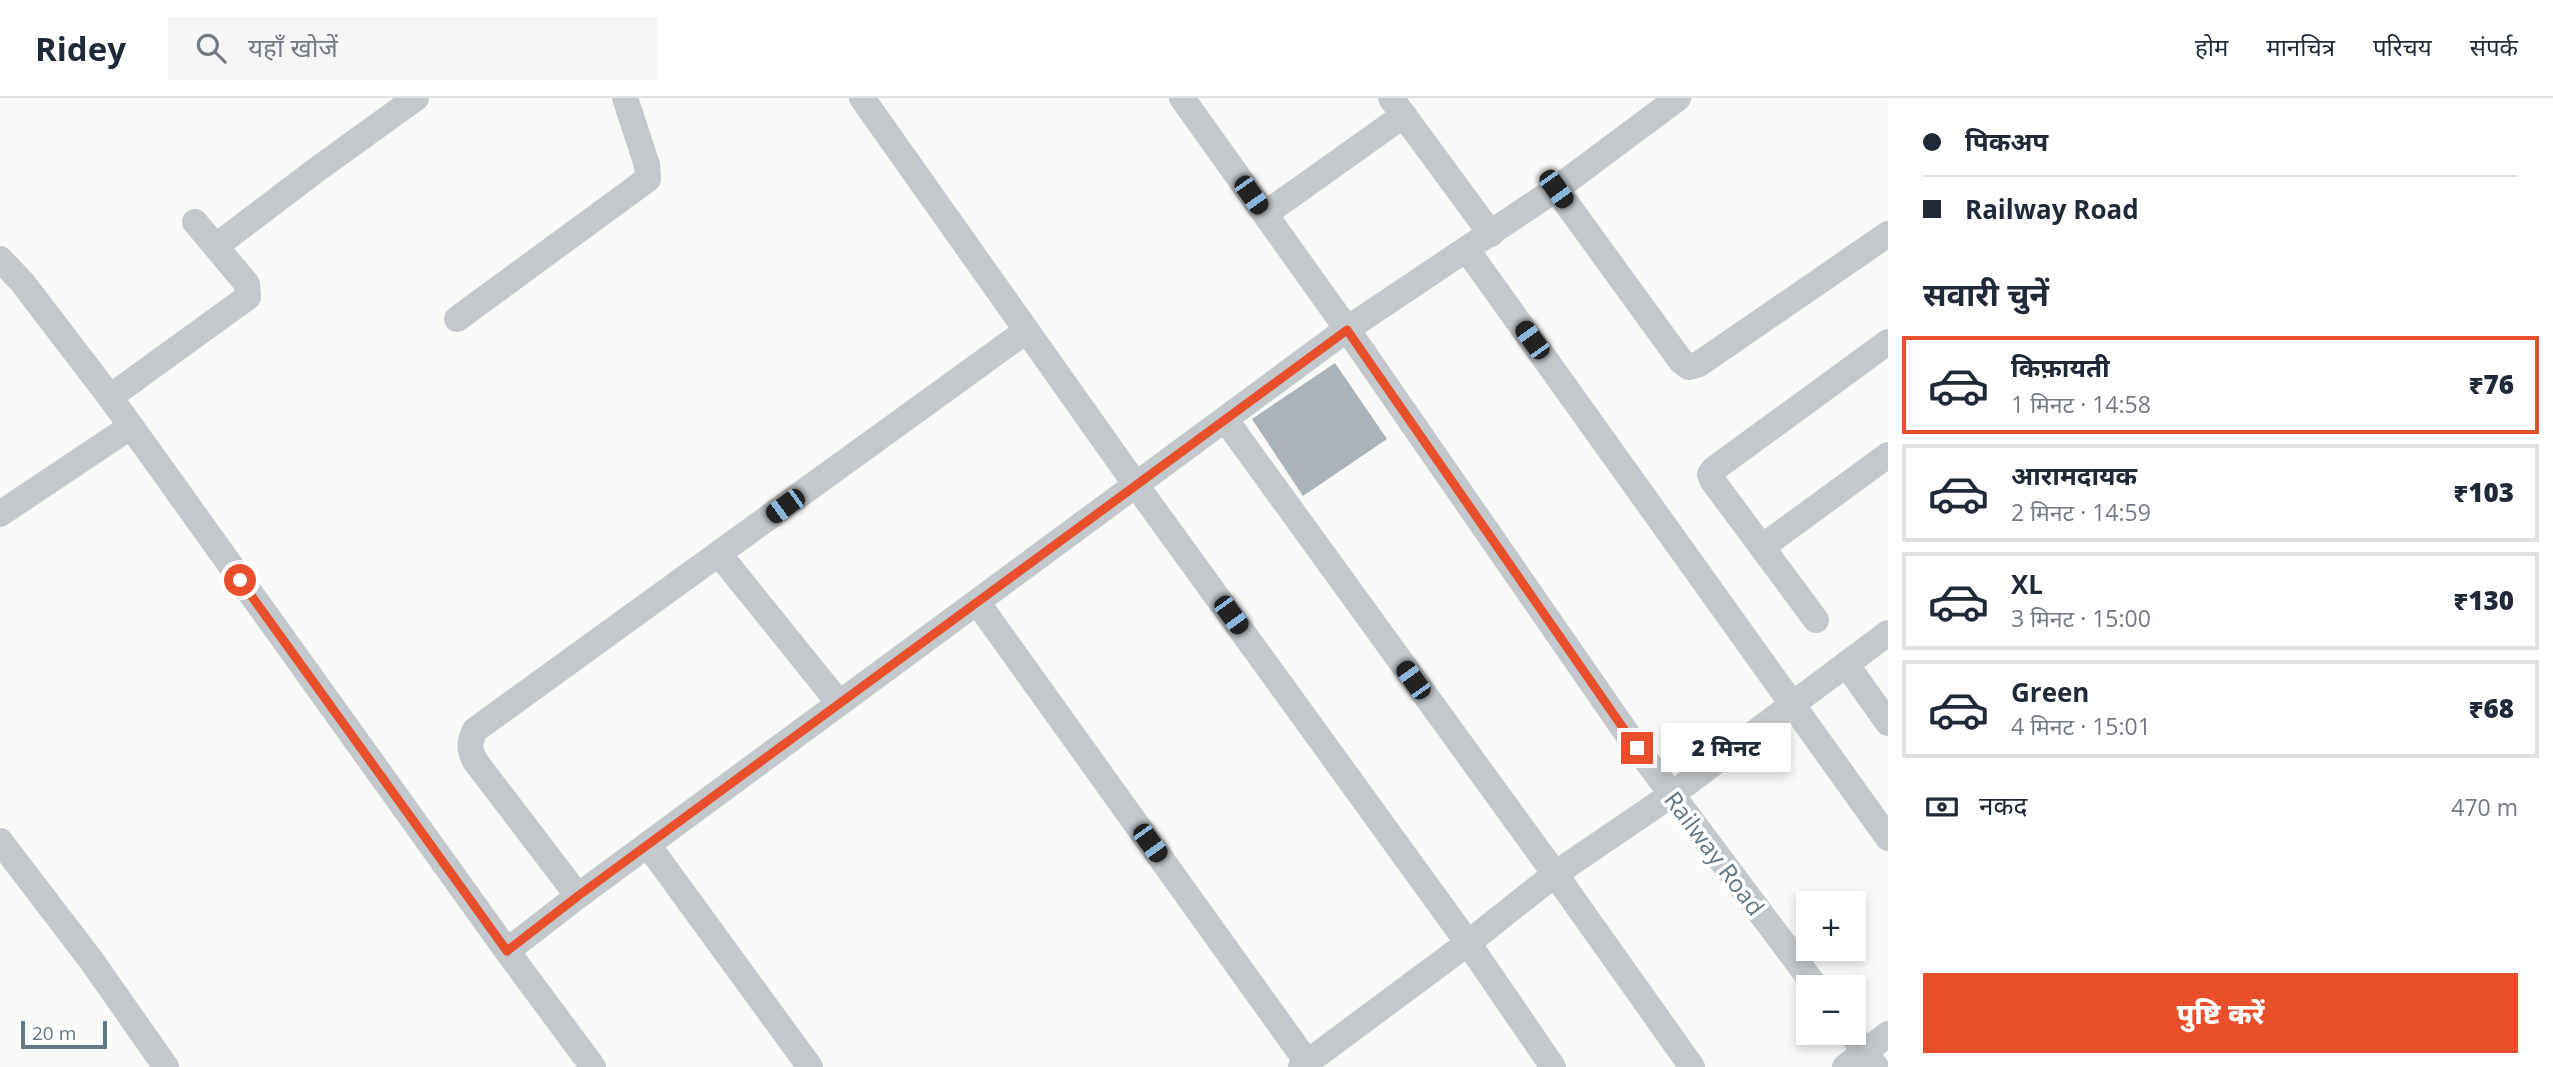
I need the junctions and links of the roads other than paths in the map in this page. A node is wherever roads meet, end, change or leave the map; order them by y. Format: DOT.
graph roads {
  1 [pos="416,98"];
  2 [pos="625,98"];
  3 [pos="862,98"];
  4 [pos="1182,98"];
  5 [pos="1676,99"];
  6 [pos="1397,106"];
  7 [pos="1556,189"];
  8 [pos="1265,215"];
  9 [pos="195,222"];
  10 [pos="1491,234"];
  11 [pos="1888,234"];
  12 [pos="216,246"];
  13 [pos="1467,250"];
  14 [pos="0,259"];
  15 [pos="457,319"];
  16 [pos="1347,330"];
  17 [pos="1026,331"];
  18 [pos="1888,342"];
  19 [pos="110,397"];
  20 [pos="1225,419"];
  21 [pos="130,427"];
  22 [pos="1888,455"];
  23 [pos="1136,485"];
  24 [pos="0,514"];
  25 [pos="1762,547"];
  26 [pos="719,554"];
  27 [pos="976,602"];
  28 [pos="1816,620"];
  29 [pos="1888,633"];
  30 [pos="1846,664"];
  31 [pos="839,703"];
  32 [pos="1793,703"];
  33 [pos="1888,723"];
  34 [pos="1671,795"];
  35 [pos="1888,838"];
  36 [pos="0,841"];
  37 [pos="648,845"];
  38 [pos="1555,874"];
  39 [pos="578,896"];
  40 [pos="1468,943"];
  41 [pos="507,951"];
  42 [pos="1807,975"];
  43 [pos="1888,1034"];
  44 [pos="1859,1055"];
  45 [pos="1304,1064"];
  46 [pos="166,1067"];
  47 [pos="593,1067"];
  48 [pos="810,1067"];
  49 [pos="1553,1067"];
  50 [pos="1692,1067"];
  1 -- 12 [label="street"];
  2 -- 15 [label="street"];
  3 -- 17 [label="street"];
  4 -- 8 [label="street, Railway Road"];
  5 -- 7 [label="street"];
  6 -- 8 [label="street"];
  6 -- 10 [label="street"];
  7 -- 10 [label="street"];
  7 -- 11 [label="street"];
  8 -- 16 [label="street, Railway Road"];
  9 -- 12 [label="street"];
  10 -- 13 [label="street"];
  12 -- 19 [label="street"];
  13 -- 16 [label="street"];
  13 -- 32 [label="street"];
  14 -- 19 [label="street"];
  16 -- 20 [label="street"];
  16 -- 34 [label="street, Railway Road"];
  17 -- 23 [label="street"];
  17 -- 26 [label="street"];
  18 -- 25 [label="street"];
  19 -- 21 [label="street"];
  20 -- 23 [label="street"];
  20 -- 38 [label="street"];
  21 -- 24 [label="street"];
  21 -- 41 [label="street"];
  22 -- 25 [label="street"];
  23 -- 27 [label="street"];
  23 -- 40 [label="street"];
  25 -- 28 [label="street"];
  26 -- 31 [label="street"];
  26 -- 39 [label="street"];
  27 -- 31 [label="street"];
  27 -- 45 [label="street"];
  29 -- 30 [label="street"];
  30 -- 32 [label="street"];
  30 -- 33 [label="street"];
  31 -- 37 [label="street"];
  32 -- 34 [label="street"];
  32 -- 35 [label="street"];
  34 -- 38 [label="street"];
  34 -- 42 [label="street, Railway Road"];
  36 -- 46 [label="street"];
  37 -- 39 [label="street"];
  37 -- 48 [label="street"];
  38 -- 40 [label="street"];
  38 -- 50 [label="street"];
  39 -- 41 [label="street"];
  40 -- 45 [label="street"];
  40 -- 49 [label="street"];
  41 -- 47 [label="street"];
  43 -- 44 [label="street"];
}
